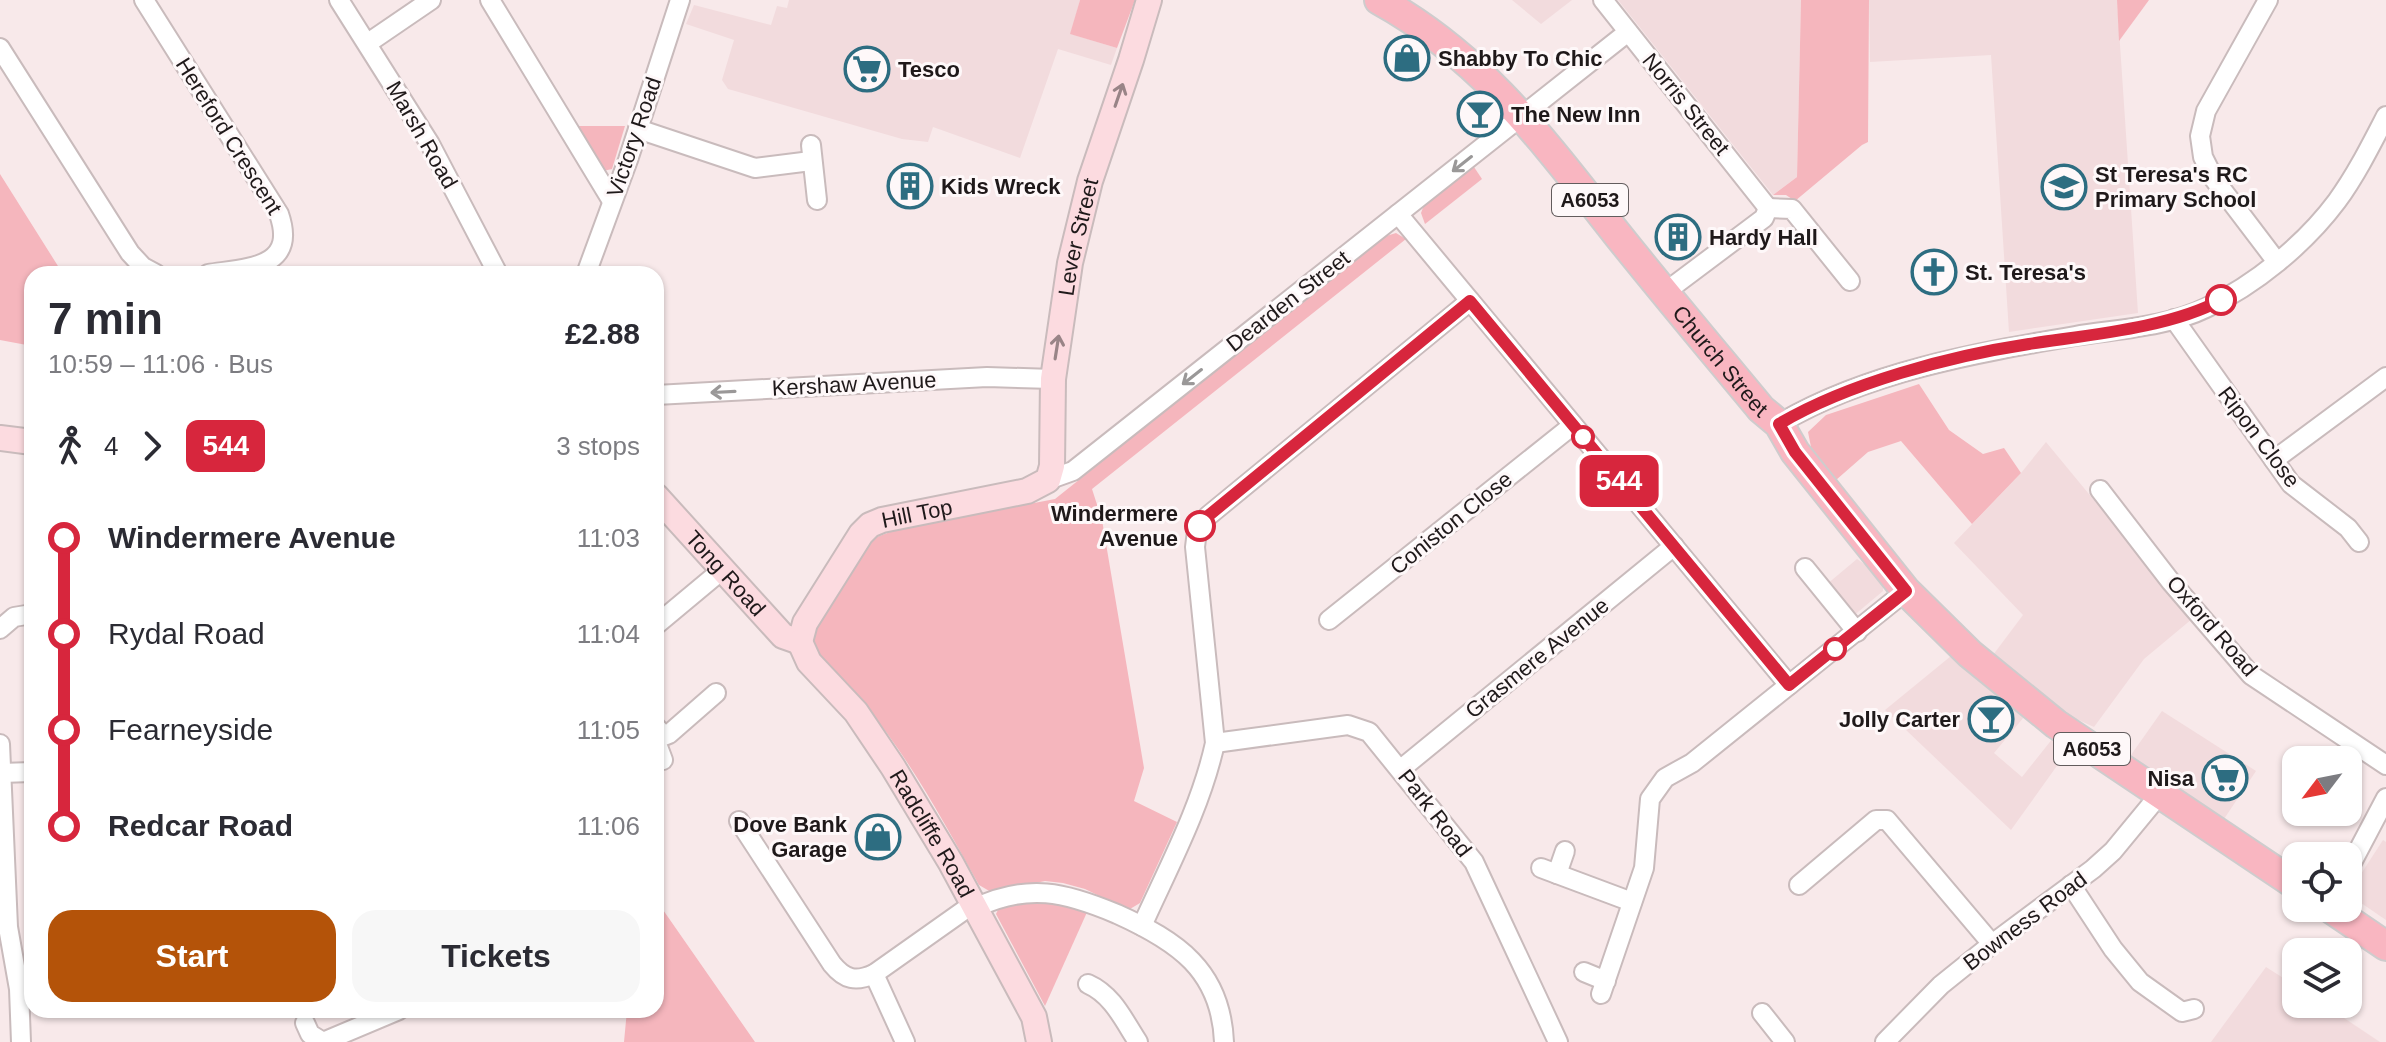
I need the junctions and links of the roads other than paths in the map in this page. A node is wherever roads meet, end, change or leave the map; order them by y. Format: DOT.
graph roads {
  1 [pos="144,0"];
  2 [pos="339,0"];
  3 [pos="431,0"];
  4 [pos="490,0"];
  5 [pos="680,0"];
  6 [pos="1149,0"];
  7 [pos="1379,0"];
  8 [pos="1603,0"];
  9 [pos="2268,0"];
  10 [pos="1628,32"];
  11 [pos="368,43"];
  12 [pos="0,48"];
  13 [pos="1522,114"];
  14 [pos="2386,116"];
  15 [pos="638,129"];
  16 [pos="817,200"];
  17 [pos="612,201"];
  18 [pos="1768,208"];
  19 [pos="1398,214"];
  20 [pos="2277,262"];
  21 [pos="142,266"];
  22 [pos="256,266"];
  23 [pos="494,266"];
  24 [pos="589,266"];
  25 [pos="1850,281"];
  26 [pos="1664,293"];
  27 [pos="1470,301"];
  28 [pos="2174,319"];
  29 [pos="2386,377"];
  30 [pos="1053,379"];
  31 [pos="664,395"];
  32 [pos="1779,424"];
  33 [pos="1573,425"];
  34 [pos="0,438"];
  35 [pos="24,441"];
  36 [pos="2274,460"];
  37 [pos="1048,480"];
  38 [pos="2100,490"];
  39 [pos="664,505"];
  40 [pos="2359,542"];
  41 [pos="1674,546"];
  42 [pos="1805,568"];
  43 [pos="722,570"];
  44 [pos="1906,591"];
  45 [pos="24,615"];
  46 [pos="664,618"];
  47 [pos="1329,620"];
  48 [pos="0,629"];
  49 [pos="1857,632"];
  50 [pos="800,642"];
  51 [pos="1789,685"];
  52 [pos="716,693"];
  53 [pos="664,736"];
  54 [pos="1215,743"];
  55 [pos="0,744"];
  56 [pos="2386,765"];
  57 [pos="1401,769"];
  58 [pos="24,772"];
  59 [pos="1,773"];
  60 [pos="2160,794"];
  61 [pos="2386,798"];
  62 [pos="739,821"];
  63 [pos="2362,843"];
  64 [pos="1565,851"];
  65 [pos="2282,876"];
  66 [pos="1799,885"];
  67 [pos="2071,885"];
  68 [pos="1632,902"];
  69 [pos="974,906"];
  70 [pos="2351,922"];
  71 [pos="1142,926"];
  72 [pos="1992,944"];
  73 [pos="2386,946"];
  74 [pos="24,961"];
  75 [pos="1584,972"];
  76 [pos="874,974"];
  77 [pos="1088,984"];
  78 [pos="2194,1009"];
  79 [pos="1762,1013"];
  80 [pos="380,1018"];
  81 [pos="305,1023"];
  82 [pos="21,1042"];
  83 [pos="905,1042"];
  84 [pos="1039,1042"];
  85 [pos="1138,1042"];
  86 [pos="1224,1042"];
  87 [pos="1558,1042"];
  88 [pos="1785,1042"];
  89 [pos="1885,1042"];
  1 -- 22 [label="street, Hereford Crescent"];
  2 -- 11 [label="street, Marsh Road"];
  3 -- 11 [label="street"];
  4 -- 17 [label="street"];
  5 -- 15 [label="street, Victory Road"];
  30 -- 6 [label="main road, Lever Street, one-way"];
  7 -- 13 [label="main road, Church Street / A6053"];
  8 -- 10 [label="street, Norris Street"];
  9 -- 20 [label="street"];
  10 -- 13 [label="street, Dearden Street"];
  10 -- 18 [label="street, Norris Street"];
  11 -- 23 [label="street, Marsh Road"];
  12 -- 21 [label="street"];
  13 -- 19 [label="street, Dearden Street, one-way"];
  13 -- 26 [label="main road, Church Street / A6053"];
  14 -- 20 [label="street"];
  15 -- 16 [label="street"];
  15 -- 17 [label="street, Victory Road"];
  17 -- 24 [label="street, Victory Road"];
  18 -- 25 [label="street"];
  18 -- 26 [label="street"];
  19 -- 27 [label="street"];
  19 -- 37 [label="street, Dearden Street, one-way"];
  20 -- 28 [label="street"];
  26 -- 32 [label="main road, Church Street / A6053"];
  27 -- 33 [label="street"];
  27 -- 54 [label="street"];
  28 -- 32 [label="street"];
  28 -- 36 [label="street, Ripon Close"];
  29 -- 36 [label="street"];
  30 -- 31 [label="street, Kershaw Avenue, one-way"];
  30 -- 37 [label="main road, Lever Street"];
  32 -- 44 [label="main road, Church Street / A6053"];
  33 -- 41 [label="street"];
  33 -- 47 [label="street, Coniston Close"];
  34 -- 35 [label="main road"];
  36 -- 40 [label="street, Ripon Close"];
  37 -- 50 [label="main road, Hill Top"];
  38 -- 56 [label="street, Oxford Road"];
  39 -- 43 [label="main road, Tong Road"];
  41 -- 51 [label="street"];
  41 -- 57 [label="street, Grasmere Avenue"];
  42 -- 49 [label="street"];
  43 -- 46 [label="street"];
  43 -- 50 [label="main road, Tong Road"];
  44 -- 49 [label="street"];
  44 -- 60 [label="main road, Church Street / A6053"];
  45 -- 48 [label="street"];
  49 -- 51 [label="street"];
  50 -- 69 [label="main road, Radcliffe Road"];
  51 -- 68 [label="street"];
  52 -- 53 [label="street"];
  54 -- 57 [label="street, Park Road"];
  54 -- 71 [label="street"];
  55 -- 59 [label="street"];
  57 -- 87 [label="street, Park Road"];
  58 -- 59 [label="street"];
  59 -- 74 [label="street"];
  60 -- 65 [label="main road, Church Street / A6053"];
  60 -- 67 [label="street, Bowness Road"];
  61 -- 63 [label="street"];
  62 -- 76 [label="street"];
  64 -- 68 [label="street"];
  66 -- 72 [label="street"];
  67 -- 72 [label="street, Bowness Road"];
  67 -- 78 [label="street"];
  68 -- 75 [label="street"];
  69 -- 71 [label="street"];
  69 -- 76 [label="street"];
  69 -- 84 [label="main road, Radcliffe Road"];
  70 -- 73 [label="main road"];
  71 -- 86 [label="street"];
  72 -- 89 [label="street, Bowness Road"];
  74 -- 82 [label="street"];
  76 -- 83 [label="street"];
  77 -- 85 [label="street"];
  79 -- 88 [label="street"];
  80 -- 81 [label="street"];
}
